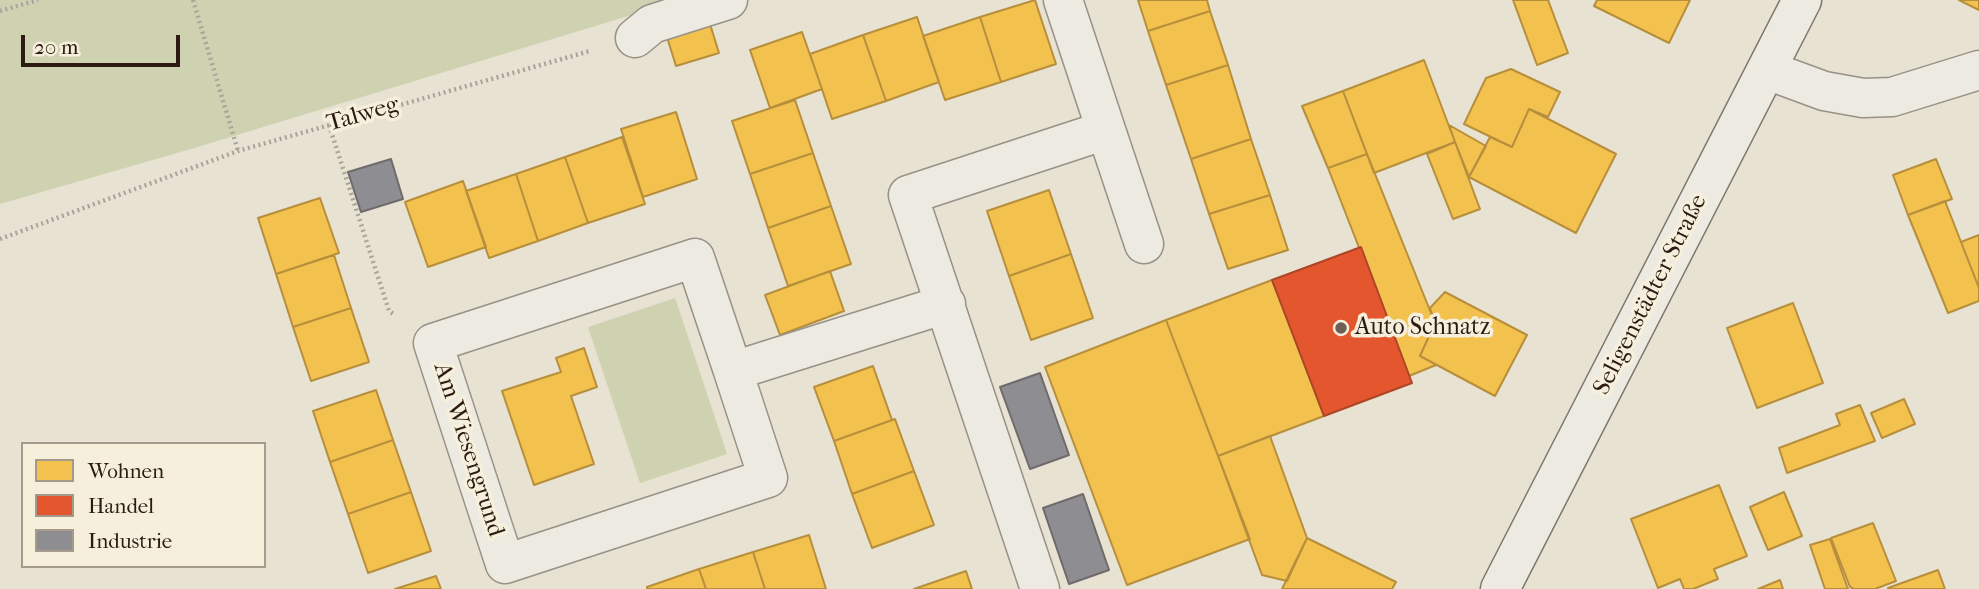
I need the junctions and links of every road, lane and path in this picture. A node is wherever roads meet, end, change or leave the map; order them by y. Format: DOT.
graph roads {
  1 [pos="38,0"];
  2 [pos="193,0"];
  3 [pos="728,0"];
  4 [pos="1063,0"];
  5 [pos="1802,0"];
  6 [pos="0,11"];
  7 [pos="635,38"];
  8 [pos="1767,70"];
  9 [pos="1979,70"];
  10 [pos="329,125"];
  11 [pos="1106,130"];
  12 [pos="238,151"];
  13 [pos="0,239"];
  14 [pos="1144,244"];
  15 [pos="946,304"];
  16 [pos="433,343"];
  17 [pos="733,371"];
  18 [pos="1040,589"];
  19 [pos="1500,589"];
  1 -- 6 [label="path"];
  2 -- 12 [label="path"];
  3 -- 7 [label="street"];
  4 -- 11 [label="street"];
  5 -- 8 [label="street, Seligenstädter Straße"];
  7 -- 10 [label="path, Talweg"];
  8 -- 9 [label="street"];
  8 -- 19 [label="street, Seligenstädter Straße"];
  10 -- 12 [label="path, Talweg"];
  10 -- 16 [label="path"];
  11 -- 14 [label="street"];
  11 -- 15 [label="street"];
  12 -- 13 [label="path, Talweg"];
  15 -- 17 [label="street"];
  15 -- 18 [label="street"];
  16 -- 17 [label="street, Am Wiesengrund"];
  16 -- 17 [label="street, Am Wiesengrund"];
}
